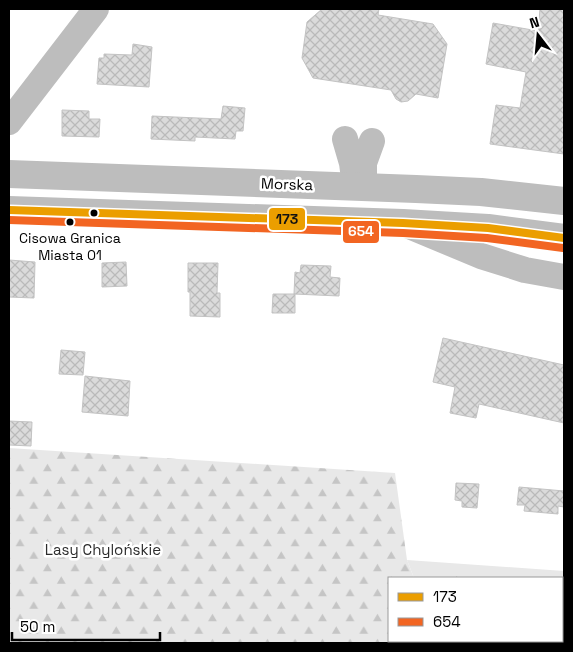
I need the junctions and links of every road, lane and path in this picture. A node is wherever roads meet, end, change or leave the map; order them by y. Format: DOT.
graph roads {
  1 [pos="96,9"];
  2 [pos="9,122"];
  3 [pos="345,139"];
  4 [pos="372,142"];
  5 [pos="9,174"];
  6 [pos="360,187"];
  7 [pos="564,202"];
  8 [pos="9,210"];
  9 [pos="403,223"];
  10 [pos="564,238"];
  11 [pos="564,277"];
  1 -- 2 [label="lane"];
  3 -- 6 [label="lane"];
  4 -- 6 [label="lane"];
  5 -- 6 [label="main road, Morska"];
  6 -- 7 [label="main road, Morska"];
  8 -- 9 [label="main road"];
  9 -- 10 [label="main road"];
  9 -- 11 [label="lane"];
}
